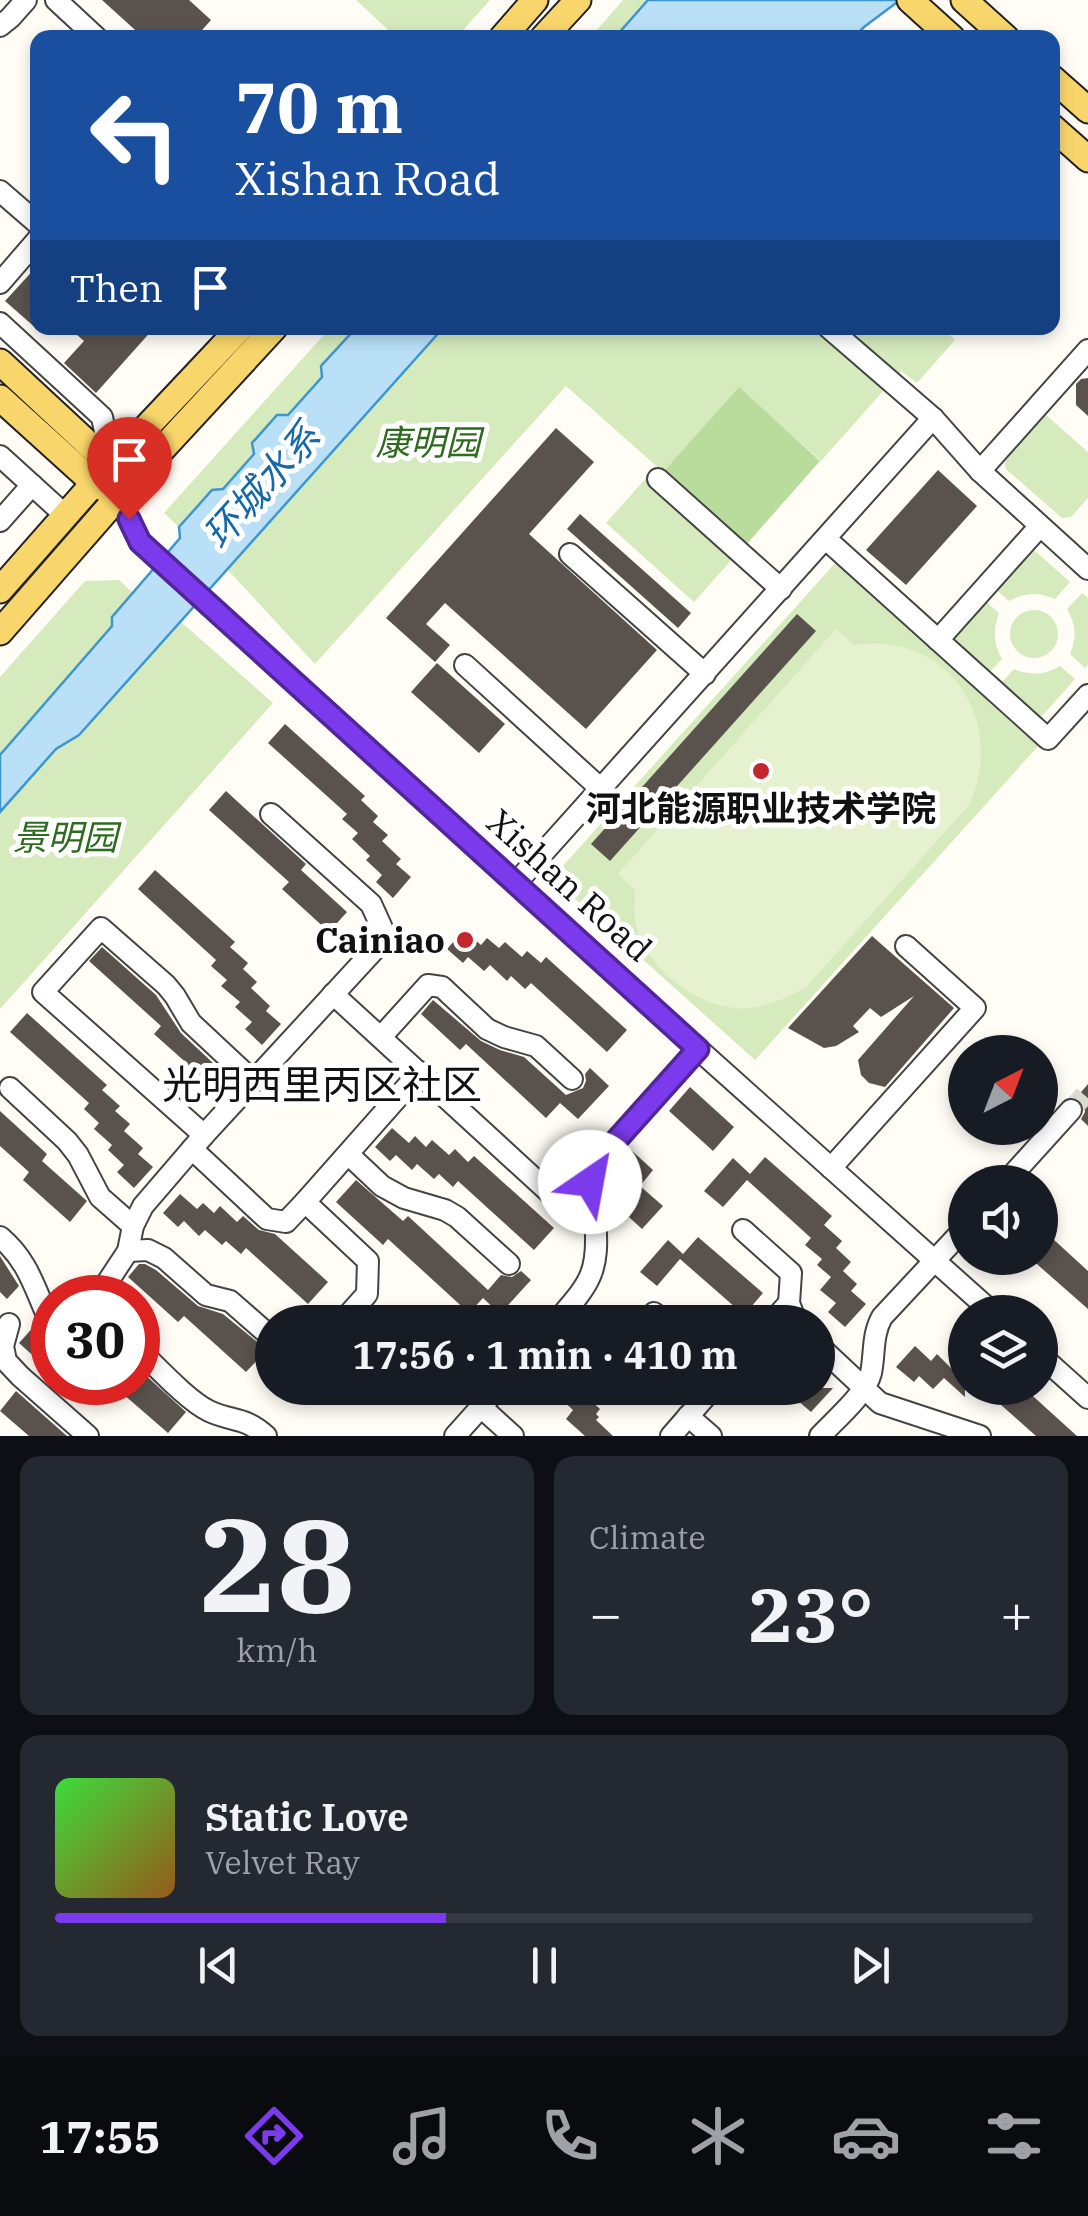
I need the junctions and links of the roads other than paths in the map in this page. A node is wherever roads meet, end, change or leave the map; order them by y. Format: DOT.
graph roads {
  1 [pos="26,0"];
  2 [pos="56,0"];
  3 [pos="535,0"];
  4 [pos="578,0"];
  5 [pos="964,0"];
  6 [pos="913,2"];
  7 [pos="0,26"];
  8 [pos="88,30"];
  9 [pos="509,30"];
  10 [pos="550,30"];
  11 [pos="943,30"];
  12 [pos="997,30"];
  13 [pos="1060,85"];
  14 [pos="1088,110"];
  15 [pos="1060,134"];
  16 [pos="1088,158"];
  17 [pos="0,191"];
  18 [pos="30,217"];
  19 [pos="30,247"];
  20 [pos="0,283"];
  21 [pos="0,323"];
  22 [pos="233,335"];
  23 [pos="268,335"];
  24 [pos="837,335"];
  25 [pos="1088,350"];
  26 [pos="0,362"];
  27 [pos="0,398"];
  28 [pos="933,418"];
  29 [pos="0,456"];
  30 [pos="980,472"];
  31 [pos="103,474"];
  32 [pos="658,479"];
  33 [pos="32,485"];
  34 [pos="118,496"];
  35 [pos="65,515"];
  36 [pos="0,521"];
  37 [pos="1040,526"];
  38 [pos="826,539"];
  39 [pos="570,554"];
  40 [pos="1088,569"];
  41 [pos="781,589"];
  42 [pos="0,590"];
  43 [pos="0,632"];
  44 [pos="938,640"];
  45 [pos="465,665"];
  46 [pos="705,674"];
  47 [pos="1088,695"];
  48 [pos="601,788"];
  49 [pos="272,814"];
  50 [pos="516,883"];
  51 [pos="906,946"];
  52 [pos="333,994"];
  53 [pos="381,1037"];
  54 [pos="698,1049"];
  55 [pos="420,1072"];
  56 [pos="572,1079"];
  57 [pos="253,1082"];
  58 [pos="10,1088"];
  59 [pos="1071,1110"];
  60 [pos="198,1142"];
  61 [pos="348,1154"];
  62 [pos="1021,1165"];
  63 [pos="831,1168"];
  64 [pos="305,1202"];
  65 [pos="595,1222"];
  66 [pos="133,1226"];
  67 [pos="743,1230"];
  68 [pos="0,1237"];
  69 [pos="948,1247"];
  70 [pos="128,1251"];
  71 [pos="935,1261"];
  72 [pos="508,1264"];
  73 [pos="30,1275"];
  74 [pos="113,1275"];
  75 [pos="973,1295"];
  76 [pos="357,1305"];
  77 [pos="571,1305"];
  78 [pos="793,1305"];
  79 [pos="30,1318"];
  80 [pos="255,1323"];
  81 [pos="5,1325"];
  82 [pos="835,1361"];
  83 [pos="160,1369"];
  84 [pos="1058,1371"];
  85 [pos="864,1389"];
  86 [pos="1088,1398"];
  87 [pos="483,1405"];
  88 [pos="698,1405"];
  89 [pos="480,1408"];
  90 [pos="688,1416"];
  91 [pos="88,1436"];
  92 [pos="266,1436"];
  93 [pos="456,1436"];
  94 [pos="513,1436"];
  95 [pos="671,1436"];
  96 [pos="710,1436"];
  97 [pos="820,1436"];
  98 [pos="980,1436"];
  1 -- 7 [label="street"];
  2 -- 8 [label="street"];
  3 -- 9 [label="main road"];
  4 -- 10 [label="main road"];
  5 -- 12 [label="main road"];
  6 -- 11 [label="main road"];
  13 -- 14 [label="main road"];
  15 -- 16 [label="main road"];
  17 -- 18 [label="street"];
  19 -- 20 [label="street"];
  21 -- 31 [label="street"];
  22 -- 31 [label="main road"];
  23 -- 34 [label="main road"];
  24 -- 28 [label="street"];
  25 -- 30 [label="street"];
  26 -- 31 [label="main road"];
  27 -- 31 [label="main road"];
  28 -- 30 [label="street"];
  28 -- 38 [label="street"];
  29 -- 33 [label="street"];
  30 -- 37 [label="street"];
  31 -- 34 [label="main road"];
  31 -- 35 [label="main road"];
  32 -- 41 [label="street"];
  33 -- 35 [label="street"];
  33 -- 36 [label="street"];
  34 -- 43 [label="main road"];
  34 -- 50 [label="street, Xishan Road"];
  35 -- 42 [label="main road"];
  37 -- 40 [label="street"];
  37 -- 44 [label="street"];
  38 -- 41 [label="street"];
  38 -- 44 [label="street"];
  39 -- 46 [label="street"];
  41 -- 46 [label="street"];
  44 -- 47 [label="street"];
  45 -- 48 [label="street"];
  46 -- 48 [label="street"];
  48 -- 50 [label="street"];
  49 -- 52 [label="street"];
  50 -- 54 [label="street, Xishan Road"];
  51 -- 63 [label="street"];
  52 -- 53 [label="street"];
  52 -- 57 [label="street"];
  53 -- 55 [label="street"];
  53 -- 56 [label="street"];
  54 -- 63 [label="street, Xishan Road"];
  54 -- 65 [label="street"];
  55 -- 61 [label="street"];
  55 -- 65 [label="street"];
  57 -- 60 [label="street"];
  57 -- 60 [label="street"];
  58 -- 66 [label="street"];
  59 -- 62 [label="street"];
  60 -- 64 [label="street"];
  60 -- 66 [label="street"];
  61 -- 64 [label="street"];
  61 -- 72 [label="street"];
  63 -- 71 [label="street, Xishan Road"];
  64 -- 76 [label="street"];
  65 -- 77 [label="street"];
  66 -- 70 [label="street"];
  67 -- 78 [label="street"];
  68 -- 73 [label="street"];
  69 -- 71 [label="street"];
  70 -- 74 [label="street"];
  70 -- 80 [label="street"];
  71 -- 75 [label="street, Xishan Road"];
  71 -- 85 [label="street"];
  79 -- 81 [label="street"];
  81 -- 91 [label="street"];
  82 -- 85 [label="street"];
  83 -- 92 [label="street"];
  84 -- 86 [label="street"];
  85 -- 97 [label="street"];
  85 -- 98 [label="street"];
  87 -- 89 [label="street"];
  88 -- 90 [label="street"];
  89 -- 93 [label="street"];
  89 -- 94 [label="street"];
  90 -- 95 [label="street"];
  90 -- 96 [label="street"];
}
